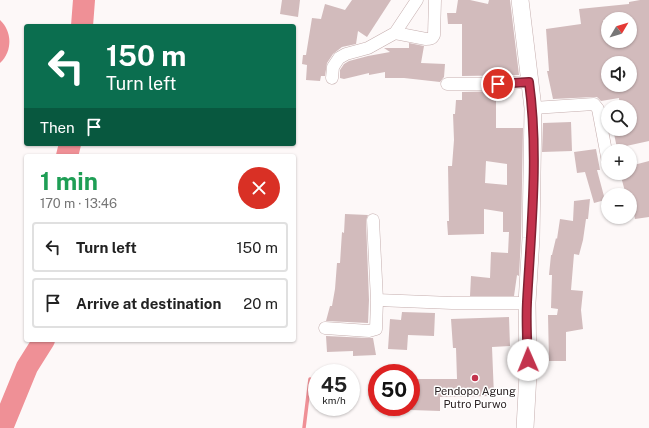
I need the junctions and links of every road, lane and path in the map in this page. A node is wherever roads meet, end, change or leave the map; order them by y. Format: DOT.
graph roads {
  1 [pos="417,0"];
  2 [pos="435,0"];
  3 [pos="522,0"];
  4 [pos="395,33"];
  5 [pos="332,78"];
  6 [pos="529,82"];
  7 [pos="447,84"];
  8 [pos="533,108"];
  9 [pos="605,144"];
  10 [pos="373,220"];
  11 [pos="377,300"];
  12 [pos="527,303"];
  13 [pos="325,328"];
  14 [pos="525,428"];
  1 -- 4 [label="street"];
  2 -- 4 [label="street"];
  3 -- 6 [label="main road"];
  4 -- 5 [label="street"];
  6 -- 7 [label="street"];
  6 -- 8 [label="main road"];
  8 -- 9 [label="street"];
  8 -- 12 [label="main road"];
  10 -- 11 [label="street"];
  11 -- 12 [label="street"];
  11 -- 13 [label="street"];
  12 -- 14 [label="main road"];
}
